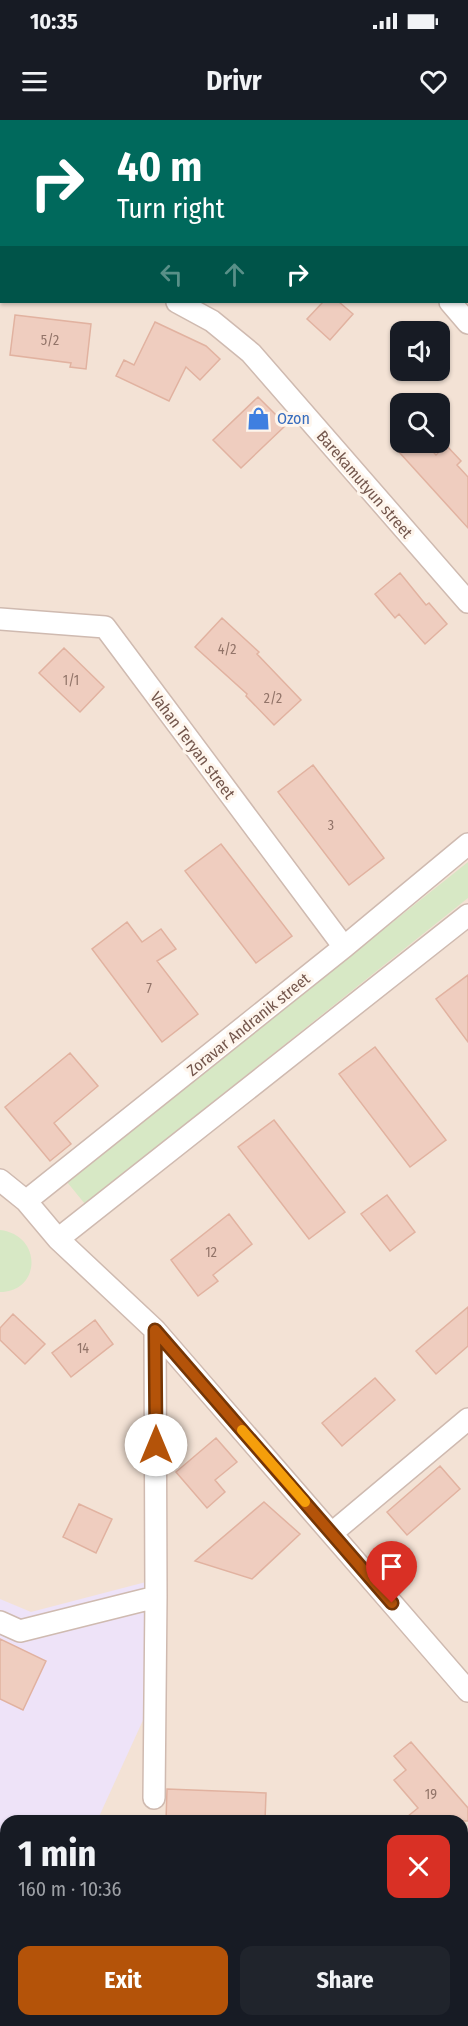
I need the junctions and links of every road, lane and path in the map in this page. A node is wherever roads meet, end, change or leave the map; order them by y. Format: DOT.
graph roads {
  1 [pos="179,303"];
  2 [pos="451,303"];
  3 [pos="468,323"];
  4 [pos="468,602"];
  5 [pos="0,619"];
  6 [pos="468,844"];
  7 [pos="468,915"];
  8 [pos="344,947"];
  9 [pos="0,1180"];
  10 [pos="26,1201"];
  11 [pos="58,1239"];
  12 [pos="155,1330"];
  13 [pos="468,1419"];
  14 [pos="332,1533"];
  15 [pos="156,1597"];
  16 [pos="0,1622"];
  17 [pos="468,1691"];
  18 [pos="154,1798"];
  1 -- 4 [label="street, Barekamutyun street"];
  2 -- 3 [label="street"];
  5 -- 8 [label="street, Vahan Teryan street"];
  6 -- 8 [label="street, Zoravar Andranik street"];
  7 -- 11 [label="street"];
  8 -- 10 [label="street, Zoravar Andranik street"];
  9 -- 10 [label="street"];
  10 -- 11 [label="street"];
  11 -- 12 [label="street"];
  12 -- 14 [label="street"];
  12 -- 15 [label="street"];
  13 -- 14 [label="street"];
  14 -- 17 [label="street"];
  15 -- 16 [label="street"];
  15 -- 18 [label="street"];
}
